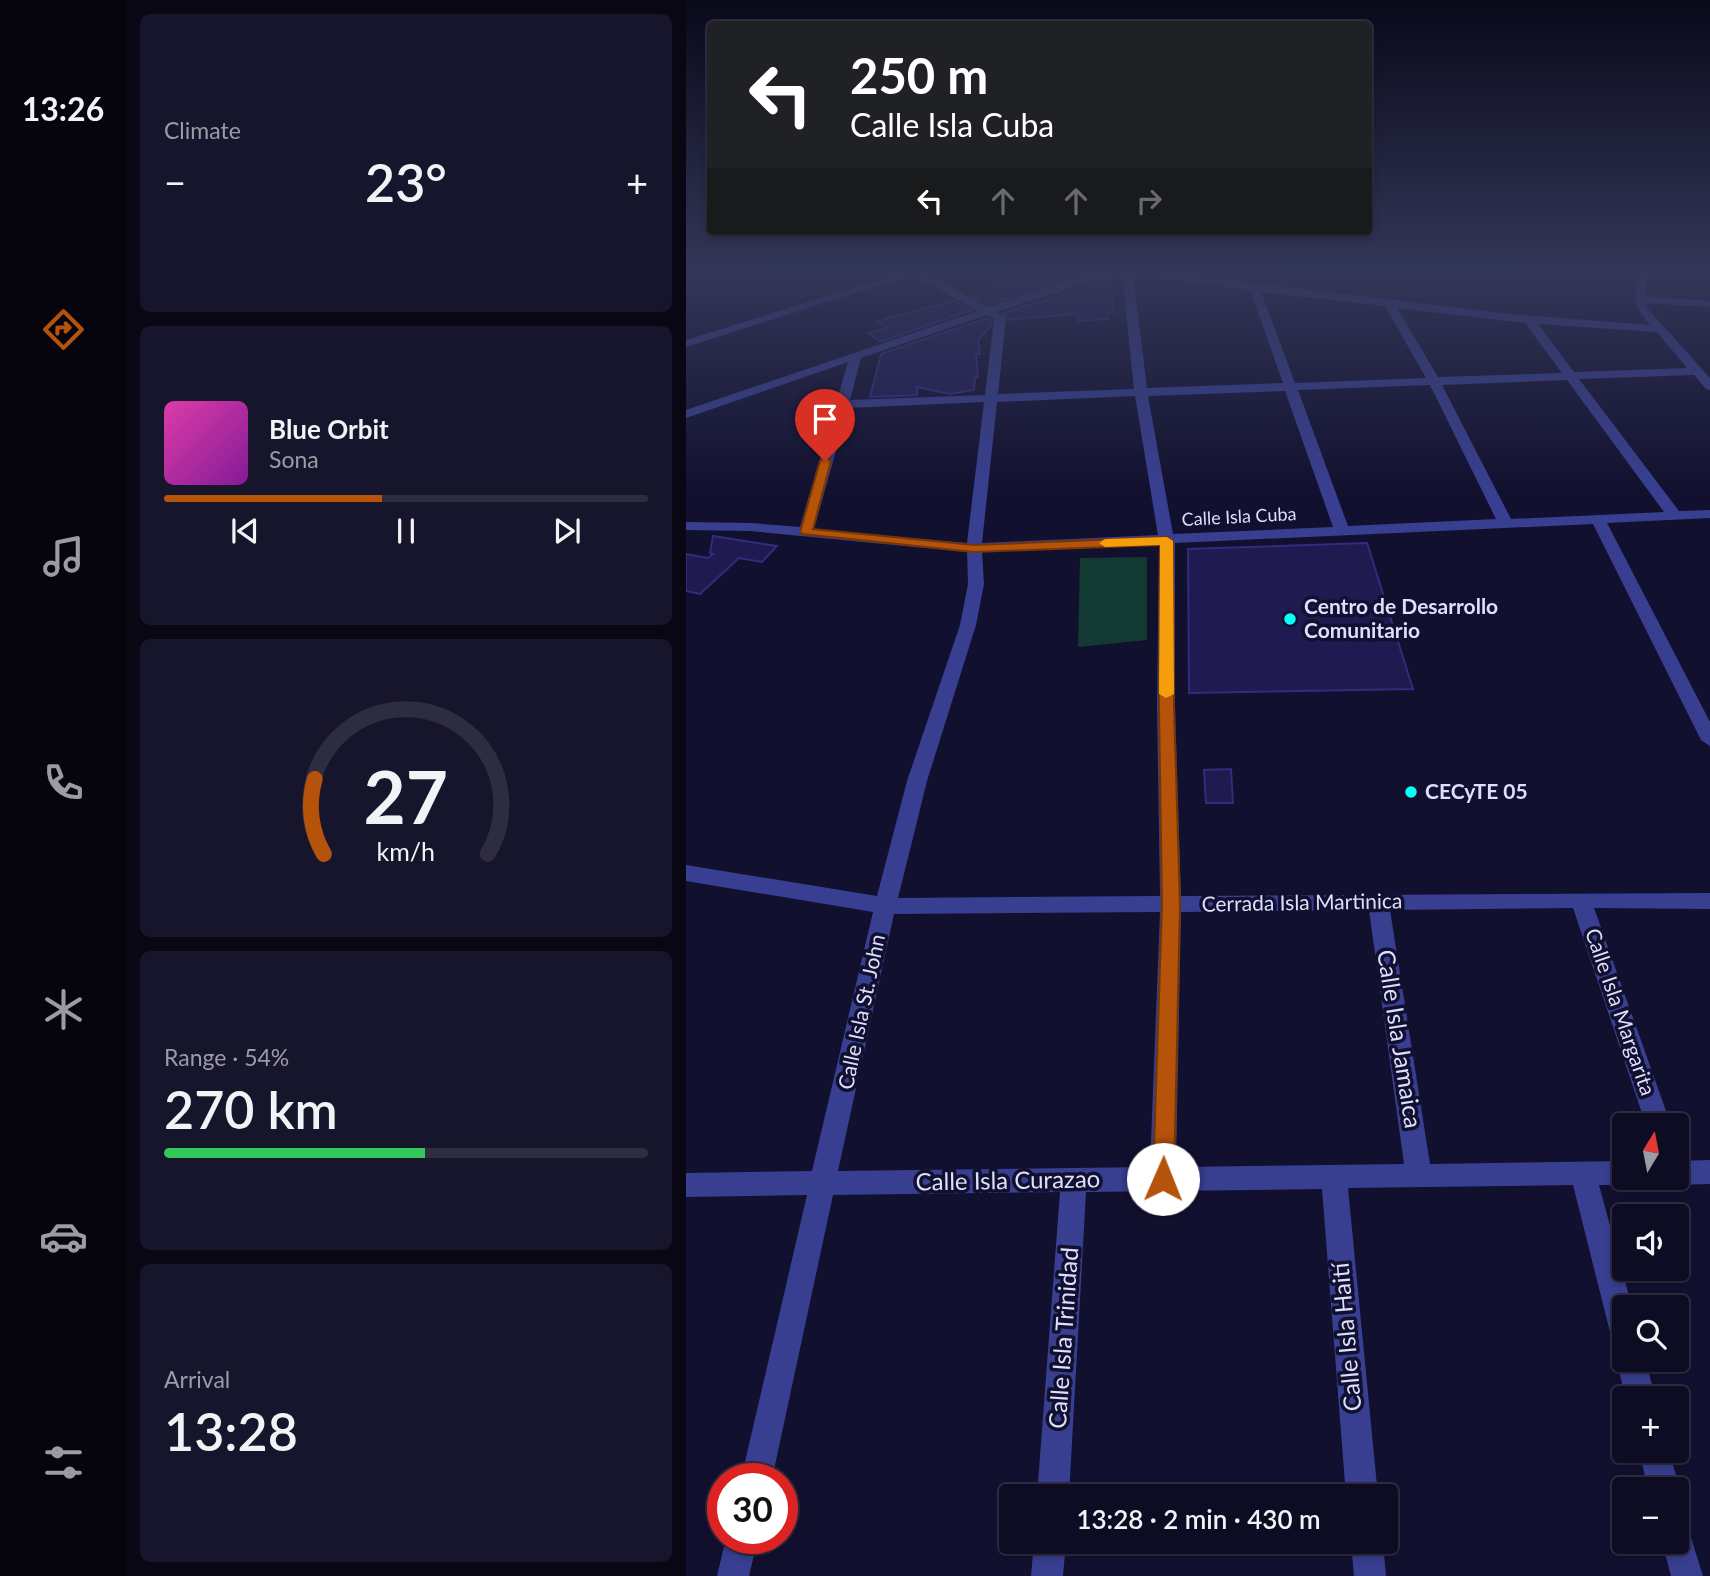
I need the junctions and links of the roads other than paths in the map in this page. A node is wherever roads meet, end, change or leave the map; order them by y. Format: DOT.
graph roads {
  1 [pos="887,345"];
  2 [pos="997,345"];
  3 [pos="1136,345"];
  4 [pos="1275,345"];
  5 [pos="1413,345"];
  6 [pos="1547,345"];
  7 [pos="1672,345"];
  8 [pos="856,355"];
  9 [pos="1696,371"];
  10 [pos="1570,376"];
  11 [pos="1434,381"];
  12 [pos="1710,386"];
  13 [pos="1290,387"];
  14 [pos="1141,392"];
  15 [pos="989,398"];
  16 [pos="843,404"];
  17 [pos="686,414"];
  18 [pos="1710,514"];
  19 [pos="1675,516"];
  20 [pos="1598,520"];
  21 [pos="1506,524"];
  22 [pos="686,526"];
  23 [pos="705,526"];
  24 [pos="1342,531"];
  25 [pos="806,532"];
  26 [pos="1167,541"];
  27 [pos="686,543"];
  28 [pos="974,548"];
  29 [pos="1710,740"];
  30 [pos="686,873"];
  31 [pos="1581,900"];
  32 [pos="1710,901"];
  33 [pos="1378,902"];
  34 [pos="1171,905"];
  35 [pos="885,906"];
  36 [pos="1655,1113"];
  37 [pos="1689,1172"];
  38 [pos="1710,1172"];
  39 [pos="1612,1173"];
  40 [pos="1583,1174"];
  41 [pos="1419,1176"];
  42 [pos="1334,1177"];
  43 [pos="1163,1179"];
  44 [pos="1074,1180"];
  45 [pos="824,1183"];
  46 [pos="686,1185"];
  47 [pos="1614,1295"];
  48 [pos="760,1463"];
  49 [pos="1054,1484"];
  50 [pos="1361,1484"];
  51 [pos="738,1554"];
  52 [pos="1048,1554"];
  53 [pos="1368,1554"];
  54 [pos="1681,1554"];
  55 [pos="733,1576"];
  56 [pos="1047,1576"];
  57 [pos="1370,1576"];
  58 [pos="1687,1576"];
  1 -- 8 [label="street"];
  2 -- 15 [label="street, Calle Isla St. John"];
  3 -- 14 [label="street"];
  4 -- 13 [label="street"];
  5 -- 11 [label="street"];
  6 -- 10 [label="street"];
  7 -- 9 [label="street"];
  8 -- 16 [label="street"];
  8 -- 17 [label="street"];
  9 -- 10 [label="street"];
  9 -- 12 [label="street"];
  10 -- 11 [label="street"];
  10 -- 19 [label="street"];
  11 -- 13 [label="street"];
  11 -- 21 [label="street"];
  13 -- 14 [label="street"];
  13 -- 24 [label="street"];
  14 -- 15 [label="street"];
  14 -- 26 [label="street"];
  15 -- 16 [label="street"];
  15 -- 28 [label="street, Calle Isla St. John"];
  16 -- 25 [label="street"];
  18 -- 19 [label="street, Calle Isla Cuba"];
  19 -- 20 [label="street, Calle Isla Cuba"];
  20 -- 21 [label="street, Calle Isla Cuba"];
  20 -- 29 [label="street"];
  21 -- 24 [label="street, Calle Isla Cuba"];
  22 -- 23 [label="street, Calle Isla Cuba"];
  23 -- 25 [label="street, Calle Isla Cuba"];
  23 -- 27 [label="street"];
  24 -- 26 [label="street, Calle Isla Cuba"];
  25 -- 28 [label="street, Calle Isla Cuba"];
  26 -- 28 [label="street, Calle Isla Cuba"];
  26 -- 34 [label="street"];
  28 -- 35 [label="street, Calle Isla St. John"];
  30 -- 35 [label="street, Cerrada Isla Martinica"];
  31 -- 32 [label="street, Cerrada Isla Martinica"];
  31 -- 33 [label="street, Cerrada Isla Martinica"];
  31 -- 36 [label="street, Calle Isla Margarita"];
  33 -- 34 [label="street, Cerrada Isla Martinica"];
  33 -- 41 [label="street, Calle Isla Jamaica"];
  34 -- 35 [label="street, Cerrada Isla Martinica"];
  34 -- 43 [label="street"];
  35 -- 45 [label="street, Calle Isla St. John"];
  37 -- 38 [label="street"];
  39 -- 40 [label="street, Calle Isla Curazao"];
  40 -- 41 [label="street, Calle Isla Curazao"];
  40 -- 47 [label="street"];
  41 -- 42 [label="street, Calle Isla Curazao"];
  42 -- 43 [label="street, Calle Isla Curazao"];
  42 -- 50 [label="street, Calle Isla Haití"];
  43 -- 44 [label="street, Calle Isla Curazao"];
  44 -- 45 [label="street, Calle Isla Curazao"];
  44 -- 49 [label="street, Calle Isla Trinidad"];
  45 -- 46 [label="street, Calle Isla Curazao"];
  45 -- 48 [label="street, Calle Isla St. John"];
  51 -- 55 [label="street"];
  52 -- 56 [label="street"];
  53 -- 57 [label="street"];
  54 -- 58 [label="street"];
}
